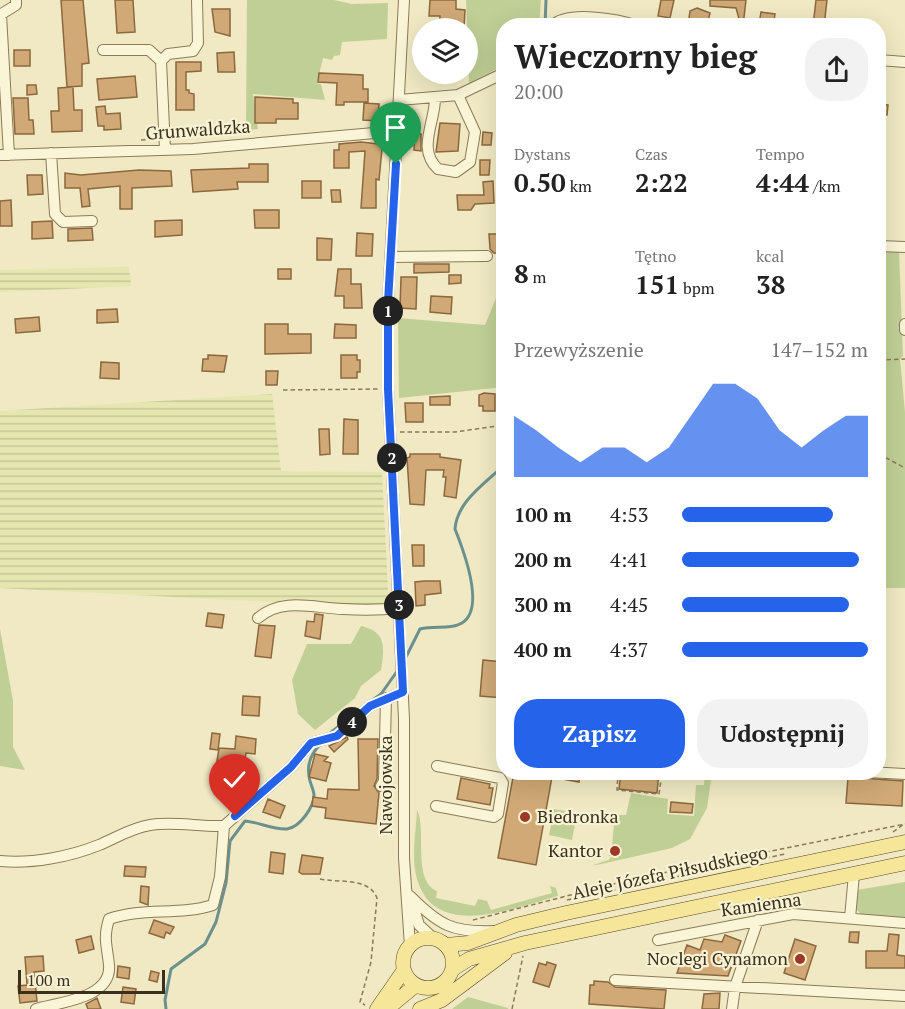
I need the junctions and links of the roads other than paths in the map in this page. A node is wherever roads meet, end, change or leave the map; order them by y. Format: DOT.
graph roads {
  1 [pos="16,0"];
  2 [pos="197,0"];
  3 [pos="404,0"];
  4 [pos="0,15"];
  5 [pos="566,18"];
  6 [pos="592,18"];
  7 [pos="103,50"];
  8 [pos="161,61"];
  9 [pos="886,61"];
  10 [pos="905,62"];
  11 [pos="496,77"];
  12 [pos="458,95"];
  13 [pos="435,97"];
  14 [pos="399,100"];
  15 [pos="397,131"];
  16 [pos="165,150"];
  17 [pos="51,153"];
  18 [pos="5,155"];
  19 [pos="92,221"];
  20 [pos="886,246"];
  21 [pos="905,247"];
  22 [pos="486,256"];
  23 [pos="391,257"];
  24 [pos="905,324"];
  25 [pos="905,330"];
  26 [pos="399,608"];
  27 [pos="258,618"];
  28 [pos="403,692"];
  29 [pos="386,698"];
  30 [pos="437,766"];
  31 [pos="886,773"];
  32 [pos="905,774"];
  33 [pos="496,777"];
  34 [pos="502,780"];
  35 [pos="381,786"];
  36 [pos="436,806"];
  37 [pos="224,826"];
  38 [pos="905,842"];
  39 [pos="0,861"];
  40 [pos="905,863"];
  41 [pos="854,874"];
  42 [pos="408,892"];
  43 [pos="850,918"];
  44 [pos="758,920"];
  45 [pos="905,923"];
  46 [pos="497,931"];
  47 [pos="658,940"];
  48 [pos="440,942"];
  49 [pos="521,944"];
  50 [pos="410,946"];
  51 [pos="453,969"];
  52 [pos="404,970"];
  53 [pos="615,980"];
  54 [pos="416,986"];
  55 [pos="735,987"];
  56 [pos="905,996"];
  57 [pos="373,1008"];
  58 [pos="36,1009"];
  59 [pos="387,1009"];
  60 [pos="420,1009"];
  61 [pos="732,1009"];
  1 -- 4 [label="street"];
  2 -- 8 [label="street"];
  3 -- 14 [label="street, Nawojowska"];
  4 -- 18 [label="street"];
  5 -- 6 [label="street"];
  7 -- 8 [label="street"];
  8 -- 16 [label="street"];
  9 -- 10 [label="street"];
  11 -- 12 [label="street"];
  12 -- 13 [label="street"];
  12 -- 13 [label="street"];
  13 -- 14 [label="street"];
  14 -- 15 [label="street, Nawojowska"];
  15 -- 16 [label="street, Grunwaldzka"];
  15 -- 23 [label="street, Nawojowska"];
  16 -- 17 [label="street, Grunwaldzka"];
  17 -- 18 [label="street, Grunwaldzka"];
  17 -- 19 [label="street"];
  20 -- 21 [label="street"];
  22 -- 23 [label="street"];
  23 -- 26 [label="street, Nawojowska"];
  24 -- 25 [label="street"];
  26 -- 27 [label="street"];
  26 -- 28 [label="street, Nawojowska"];
  28 -- 29 [label="street"];
  28 -- 42 [label="street, Nawojowska"];
  29 -- 35 [label="street"];
  29 -- 37 [label="street"];
  30 -- 33 [label="street"];
  31 -- 32 [label="street"];
  34 -- 36 [label="street"];
  37 -- 39 [label="street"];
  37 -- 58 [label="street"];
  38 -- 46 [label="main road, Aleje Józefa Piłsudskiego"];
  40 -- 41 [label="main road"];
  41 -- 43 [label="street"];
  41 -- 49 [label="main road"];
  42 -- 46 [label="street"];
  42 -- 48 [label="street, Nawojowska"];
  42 -- 50 [label="street, Nawojowska"];
  43 -- 44 [label="street, Kamienna"];
  43 -- 45 [label="street, Kamienna"];
  44 -- 47 [label="street, Kamienna"];
  44 -- 55 [label="street"];
  46 -- 48 [label="main road, Aleje Józefa Piłsudskiego"];
  48 -- 50 [label="main road"];
  48 -- 51 [label="main road"];
  49 -- 51 [label="main road"];
  49 -- 60 [label="main road"];
  50 -- 52 [label="main road"];
  51 -- 54 [label="main road"];
  52 -- 54 [label="main road"];
  52 -- 57 [label="main road"];
  53 -- 55 [label="street"];
  54 -- 59 [label="main road"];
  55 -- 56 [label="street"];
  55 -- 61 [label="street"];
}
